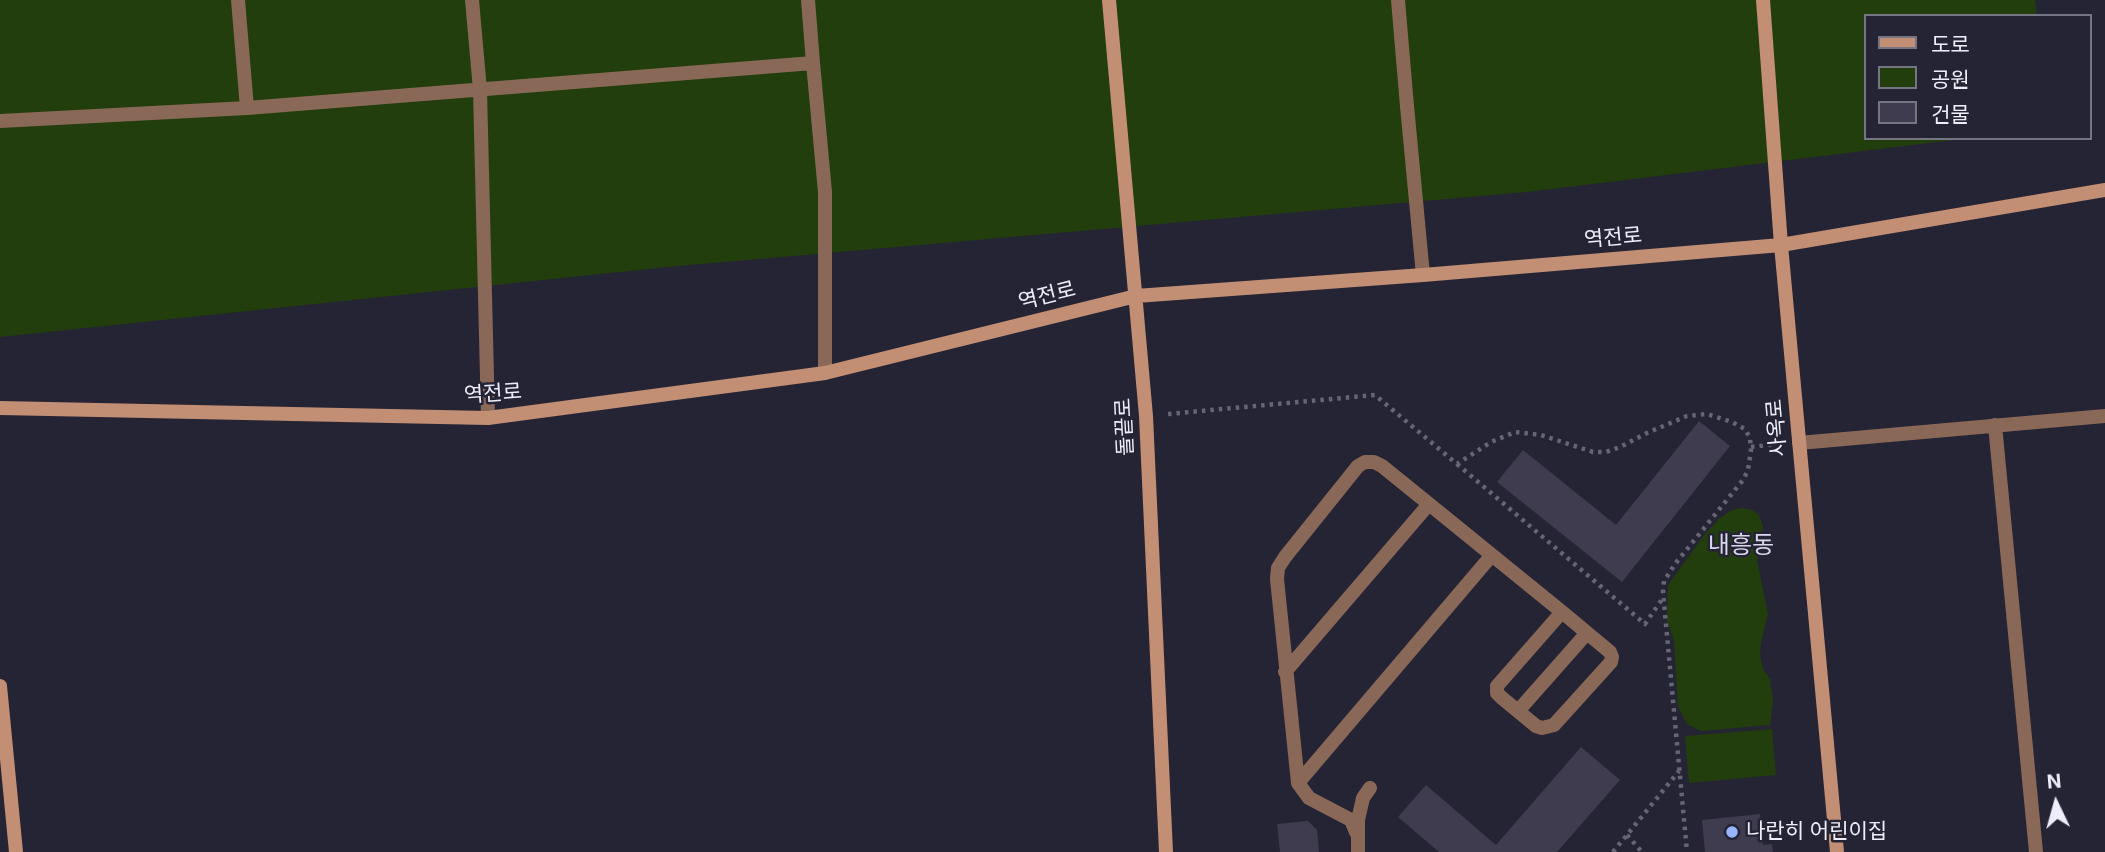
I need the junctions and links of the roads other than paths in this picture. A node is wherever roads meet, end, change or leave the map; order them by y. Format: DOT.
graph roads {
  1 [pos="238,0"];
  2 [pos="472,0"];
  3 [pos="808,0"];
  4 [pos="1109,0"];
  5 [pos="1398,0"];
  6 [pos="1763,0"];
  7 [pos="813,63"];
  8 [pos="480,90"];
  9 [pos="247,108"];
  10 [pos="0,121"];
  11 [pos="2105,190"];
  12 [pos="1781,245"];
  13 [pos="1423,275"];
  14 [pos="1136,296"];
  15 [pos="825,373"];
  16 [pos="0,408"];
  17 [pos="2105,416"];
  18 [pos="488,418"];
  19 [pos="1995,425"];
  20 [pos="1799,443"];
  21 [pos="1429,504"];
  22 [pos="1492,555"];
  23 [pos="1562,612"];
  24 [pos="1587,633"];
  25 [pos="1285,672"];
  26 [pos="0,686"];
  27 [pos="1518,711"];
  28 [pos="1298,783"];
  29 [pos="1370,788"];
  30 [pos="1356,832"];
  31 [pos="16,852"];
  32 [pos="1166,852"];
  33 [pos="1359,852"];
  34 [pos="1837,852"];
  35 [pos="2036,852"];
  1 -- 9 [label="street"];
  2 -- 8 [label="street"];
  3 -- 7 [label="street"];
  4 -- 14 [label="street, 돌끝로"];
  5 -- 13 [label="street"];
  6 -- 12 [label="street, 사옥로"];
  7 -- 8 [label="street"];
  7 -- 15 [label="street"];
  8 -- 9 [label="street"];
  8 -- 18 [label="street"];
  9 -- 10 [label="street"];
  11 -- 12 [label="street, 역전로"];
  12 -- 13 [label="street, 역전로"];
  12 -- 20 [label="street, 사옥로"];
  13 -- 14 [label="street, 역전로"];
  14 -- 15 [label="street, 역전로"];
  14 -- 32 [label="street, 돌끝로"];
  15 -- 18 [label="street, 역전로"];
  16 -- 18 [label="street, 역전로"];
  17 -- 19 [label="street"];
  19 -- 20 [label="street"];
  19 -- 35 [label="street"];
  20 -- 34 [label="street, 사옥로"];
  21 -- 22 [label="street"];
  21 -- 25 [label="street"];
  21 -- 25 [label="street"];
  22 -- 23 [label="street"];
  22 -- 28 [label="street"];
  23 -- 24 [label="street"];
  23 -- 27 [label="street"];
  24 -- 27 [label="street"];
  24 -- 27 [label="street"];
  25 -- 28 [label="street"];
  26 -- 31 [label="street"];
  28 -- 30 [label="street"];
  29 -- 30 [label="street"];
  30 -- 33 [label="street"];
}
